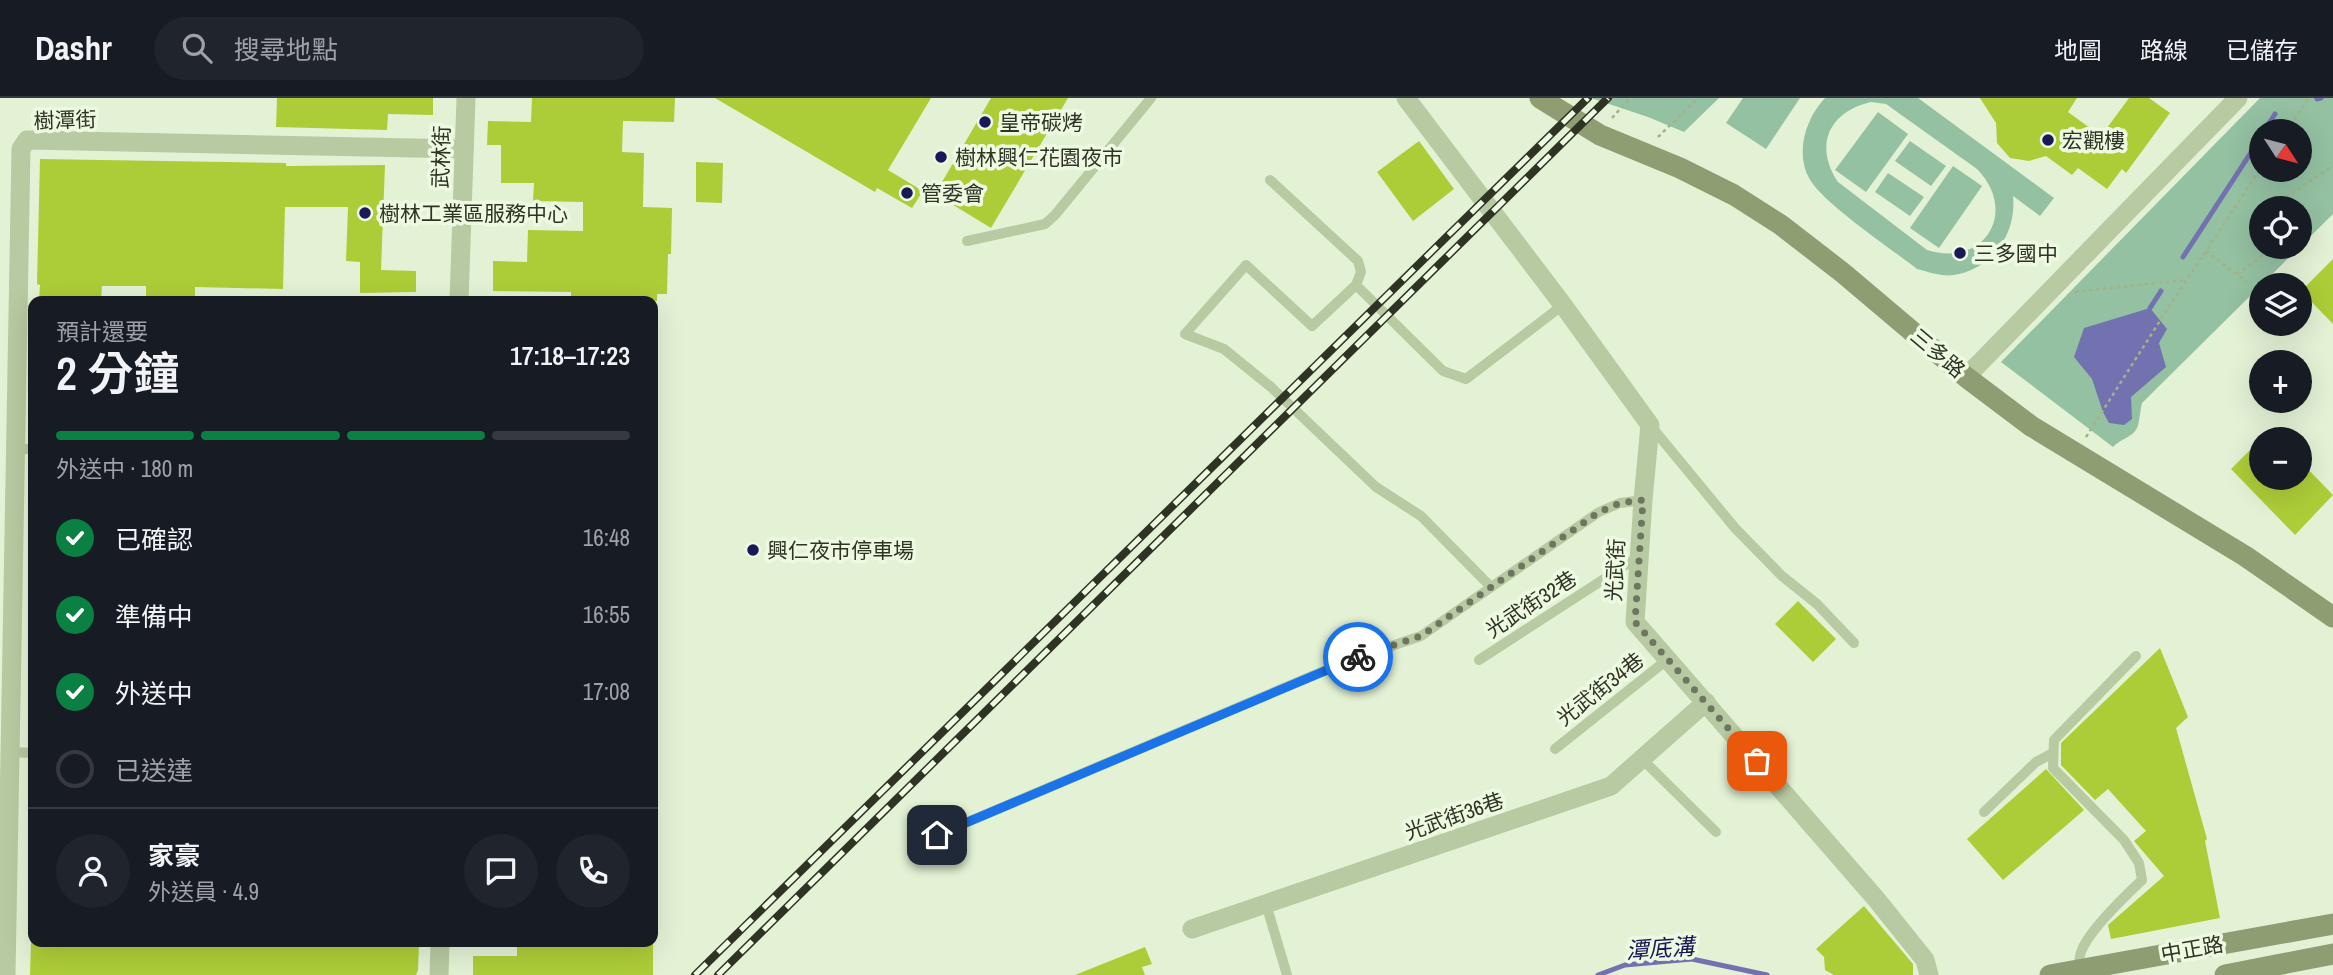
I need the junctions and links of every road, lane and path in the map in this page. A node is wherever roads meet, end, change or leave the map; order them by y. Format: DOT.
graph roads {
  1 [pos="466,98"];
  2 [pos="1151,98"];
  3 [pos="1406,98"];
  4 [pos="1540,98"];
  5 [pos="1630,98"];
  6 [pos="1698,98"];
  7 [pos="2238,98"];
  8 [pos="2309,98"];
  9 [pos="2294,119"];
  10 [pos="1609,121"];
  11 [pos="1655,139"];
  12 [pos="464,149"];
  13 [pos="2333,166"];
  14 [pos="1270,180"];
  15 [pos="2252,182"];
  16 [pos="2288,196"];
  17 [pos="967,242"];
  18 [pos="2206,251"];
  19 [pos="2257,259"];
  20 [pos="2236,274"];
  21 [pos="2186,280"];
  22 [pos="2249,284"];
  23 [pos="1356,285"];
  24 [pos="2066,293"];
  25 [pos="459,296"];
  26 [pos="1563,305"];
  27 [pos="1966,377"];
  28 [pos="1650,425"];
  29 [pos="2084,440"];
  30 [pos="24,449"];
  31 [pos="1643,500"];
  32 [pos="1639,557"];
  33 [pos="1492,587"];
  34 [pos="2333,617"];
  35 [pos="1854,643"];
  36 [pos="2136,656"];
  37 [pos="1668,659"];
  38 [pos="1479,660"];
  39 [pos="1706,702"];
  40 [pos="1555,749"];
  41 [pos="10,752"];
  42 [pos="28,753"];
  43 [pos="2053,753"];
  44 [pos="1642,759"];
  45 [pos="1984,812"];
  46 [pos="1716,832"];
  47 [pos="937,835"];
  48 [pos="1266,904"];
  49 [pos="2333,924"];
  50 [pos="1192,929"];
  51 [pos="440,947"];
  52 [pos="2333,954"];
  53 [pos="2079,969"];
  54 [pos="6,975"];
  55 [pos="439,975"];
  56 [pos="1287,975"];
  57 [pos="1929,975"];
  58 [pos="2050,975"];
  59 [pos="2225,975"];
  1 -- 12 [label="street, 武林街"];
  2 -- 17 [label="lane"];
  3 -- 26 [label="street"];
  4 -- 27 [label="street, 三多路"];
  5 -- 10 [label="path"];
  6 -- 11 [label="path"];
  7 -- 27 [label="street"];
  8 -- 9 [label="path"];
  12 -- 25 [label="street, 武林街"];
  12 -- 30 [label="street, 樹潭街"];
  13 -- 16 [label="path"];
  14 -- 23 [label="lane"];
  15 -- 18 [label="path"];
  18 -- 20 [label="path"];
  18 -- 21 [label="path"];
  19 -- 20 [label="path"];
  20 -- 22 [label="path"];
  21 -- 24 [label="path"];
  21 -- 29 [label="path"];
  23 -- 26 [label="lane"];
  23 -- 33 [label="lane"];
  26 -- 28 [label="street"];
  27 -- 34 [label="street, 三多路"];
  28 -- 31 [label="street, 光武街"];
  28 -- 35 [label="lane"];
  30 -- 41 [label="street, 樹潭街"];
  31 -- 32 [label="street, 光武街"];
  31 -- 33 [label="lane"];
  32 -- 37 [label="street, 光武街"];
  32 -- 38 [label="lane, 光武街32巷"];
  33 -- 47 [label="lane"];
  36 -- 43 [label="lane"];
  37 -- 39 [label="street, 光武街"];
  37 -- 40 [label="lane, 光武街34巷"];
  39 -- 44 [label="street, 光武街36巷"];
  39 -- 57 [label="street, 光武街"];
  41 -- 42 [label="lane"];
  41 -- 54 [label="street, 樹潭街"];
  43 -- 45 [label="lane"];
  43 -- 53 [label="lane"];
  44 -- 46 [label="lane"];
  44 -- 48 [label="street, 光武街36巷"];
  48 -- 50 [label="street, 光武街36巷"];
  48 -- 56 [label="lane"];
  49 -- 53 [label="street, 中正路"];
  51 -- 55 [label="street"];
  52 -- 59 [label="street, 中正路"];
  53 -- 58 [label="street, 中正路"];
}
